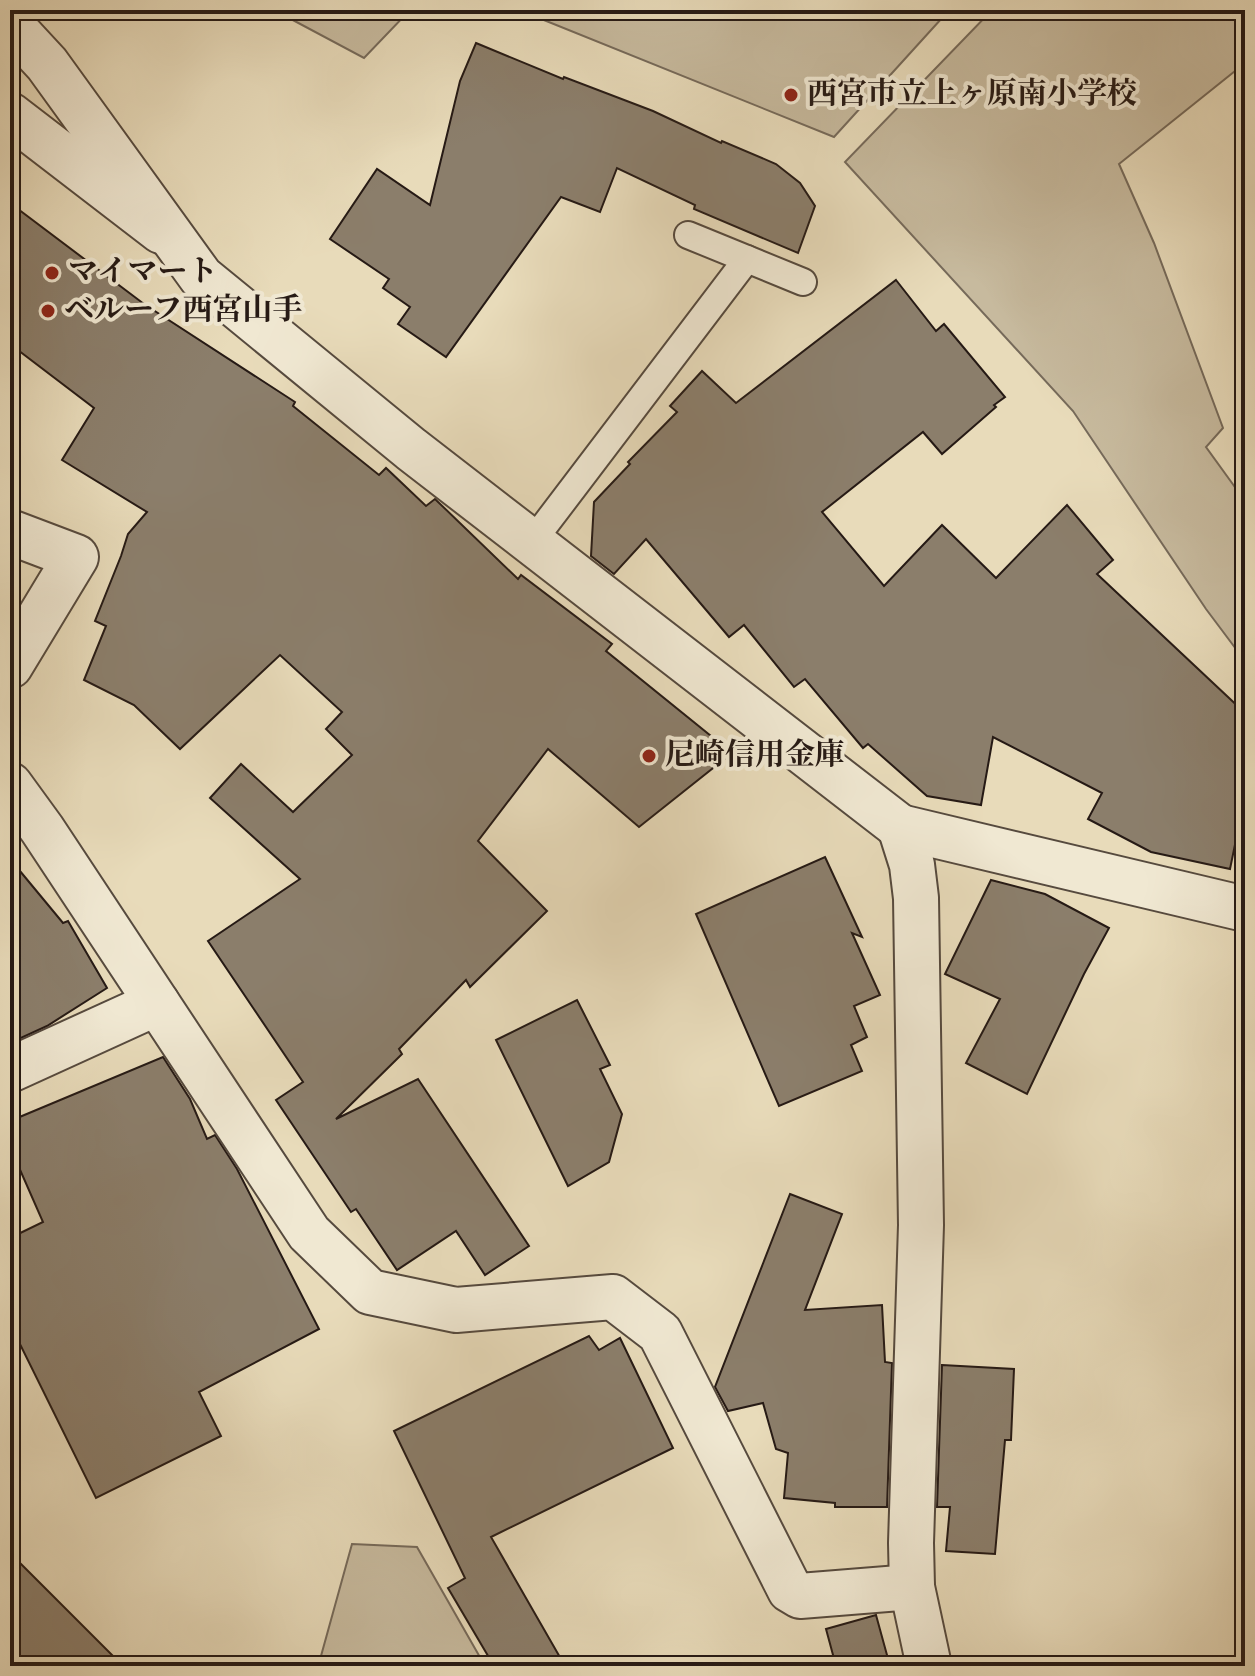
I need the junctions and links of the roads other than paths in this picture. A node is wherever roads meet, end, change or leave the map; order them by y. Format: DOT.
graph roads {
  1 [pos="10,24"];
  2 [pos="10,115"];
  3 [pos="688,235"];
  4 [pos="176,242"];
  5 [pos="747,259"];
  6 [pos="803,282"];
  7 [pos="10,532"];
  8 [pos="532,542"];
  9 [pos="10,666"];
  10 [pos="10,785"];
  11 [pos="900,827"];
  12 [pos="1245,909"];
  13 [pos="157,1003"];
  14 [pos="10,1070"];
  15 [pos="912,1587"];
  16 [pos="929,1666"];
  1 -- 4 [label="street"];
  2 -- 4 [label="street"];
  3 -- 5 [label="lane"];
  4 -- 8 [label="street"];
  5 -- 6 [label="lane"];
  5 -- 8 [label="lane"];
  7 -- 9 [label="street"];
  8 -- 11 [label="street"];
  10 -- 13 [label="street"];
  11 -- 12 [label="street"];
  11 -- 15 [label="street"];
  13 -- 14 [label="street"];
  13 -- 15 [label="street"];
  15 -- 16 [label="street"];
}
